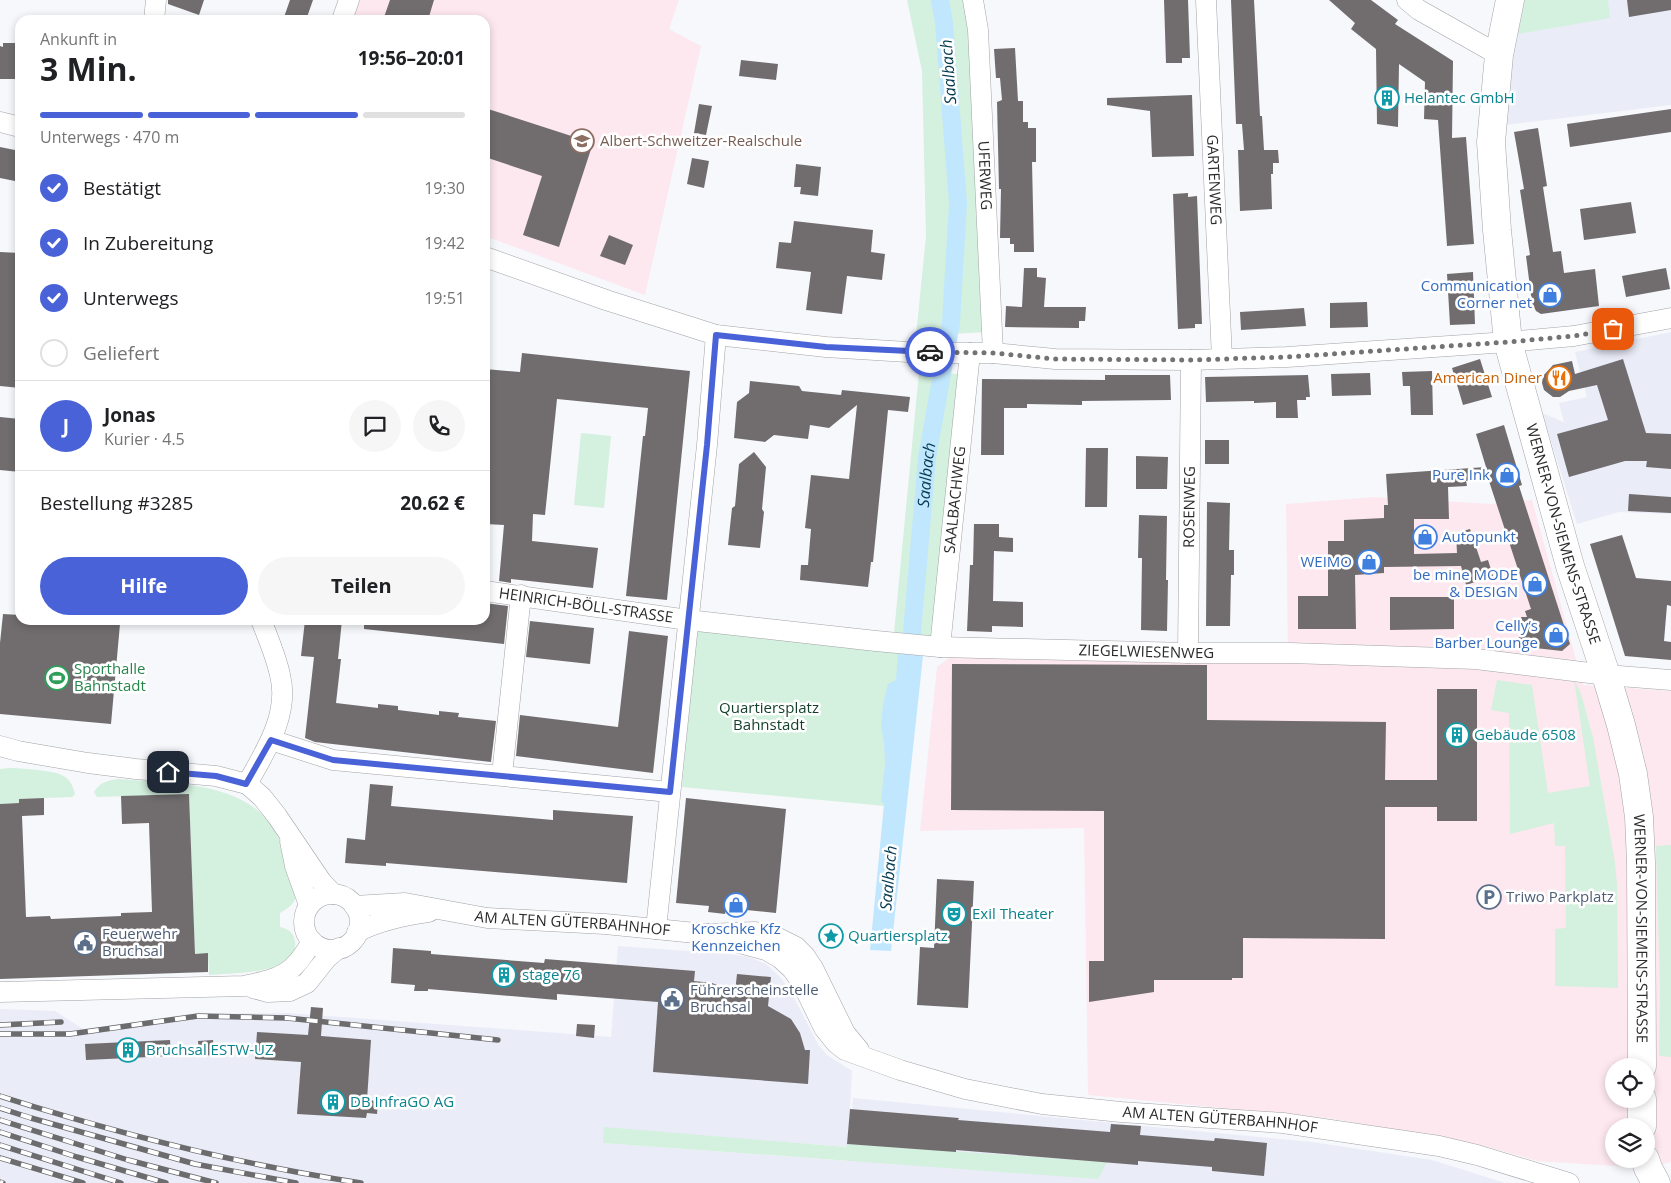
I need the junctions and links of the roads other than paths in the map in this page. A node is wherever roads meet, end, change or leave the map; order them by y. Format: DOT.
graph roads {
  1 [pos="156,0"];
  2 [pos="349,0"];
  3 [pos="974,0"];
  4 [pos="1206,0"];
  5 [pos="1407,0"];
  6 [pos="1510,0"];
  7 [pos="154,15"];
  8 [pos="344,15"];
  9 [pos="1499,55"];
  10 [pos="0,122"];
  11 [pos="15,126"];
  12 [pos="490,259"];
  13 [pos="1671,318"];
  14 [pos="716,335"];
  15 [pos="1508,342"];
  16 [pos="964,352"];
  17 [pos="993,353"];
  18 [pos="1222,359"];
  19 [pos="1191,360"];
  20 [pos="490,592"];
  21 [pos="521,596"];
  22 [pos="688,620"];
  23 [pos="263,625"];
  24 [pos="938,647"];
  25 [pos="1188,653"];
  26 [pos="1606,675"];
  27 [pos="1671,680"];
  28 [pos="271,740"];
  29 [pos="6,750"];
  30 [pos="502,775"];
  31 [pos="246,784"];
  32 [pos="670,792"];
  33 [pos="288,832"];
  34 [pos="333,894"];
  35 [pos="309,905"];
  36 [pos="354,906"];
  37 [pos="440,910"];
  38 [pos="656,929"];
  39 [pos="357,932"];
  40 [pos="312,941"];
  41 [pos="339,948"];
  42 [pos="244,986"];
  43 [pos="0,992"];
  44 [pos="1642,1058"];
  45 [pos="1570,1183"];
  1 -- 7 [label="street"];
  2 -- 8 [label="street"];
  3 -- 17 [label="street, UFERWEG"];
  4 -- 18 [label="street, GARTENWEG"];
  5 -- 9 [label="street"];
  6 -- 9 [label="main road, WERNER-VON-SIEMENS-STRASSE"];
  9 -- 15 [label="main road, WERNER-VON-SIEMENS-STRASSE"];
  10 -- 11 [label="street"];
  12 -- 14 [label="street"];
  13 -- 15 [label="street"];
  14 -- 16 [label="street"];
  14 -- 22 [label="street"];
  15 -- 18 [label="street"];
  15 -- 26 [label="main road, WERNER-VON-SIEMENS-STRASSE"];
  16 -- 17 [label="street"];
  16 -- 24 [label="street, SAALBACHWEG"];
  17 -- 19 [label="street"];
  18 -- 19 [label="street"];
  19 -- 25 [label="street, ROSENWEG"];
  20 -- 21 [label="street, HEINRICH-BÖLL-STRASSE"];
  21 -- 22 [label="street, HEINRICH-BÖLL-STRASSE"];
  21 -- 30 [label="street"];
  22 -- 24 [label="street, ZIEGELWIESENWEG"];
  22 -- 32 [label="street"];
  23 -- 28 [label="street"];
  24 -- 25 [label="street, ZIEGELWIESENWEG"];
  25 -- 26 [label="street, ZIEGELWIESENWEG"];
  26 -- 27 [label="street, ZIEGELWIESENWEG"];
  26 -- 44 [label="main road, WERNER-VON-SIEMENS-STRASSE"];
  28 -- 30 [label="street"];
  28 -- 31 [label="street"];
  29 -- 31 [label="street"];
  30 -- 32 [label="street"];
  31 -- 33 [label="street"];
  32 -- 38 [label="street"];
  33 -- 34 [label="street"];
  33 -- 35 [label="street"];
  34 -- 35 [label="street"];
  34 -- 36 [label="street"];
  35 -- 40 [label="street"];
  36 -- 37 [label="street, AM ALTEN GÜTERBAHNHOF"];
  36 -- 39 [label="street"];
  37 -- 38 [label="street, AM ALTEN GÜTERBAHNHOF"];
  37 -- 39 [label="street"];
  38 -- 45 [label="street, AM ALTEN GÜTERBAHNHOF"];
  39 -- 41 [label="street"];
  40 -- 41 [label="street"];
  40 -- 42 [label="street"];
  41 -- 42 [label="street"];
  42 -- 43 [label="street"];
}
